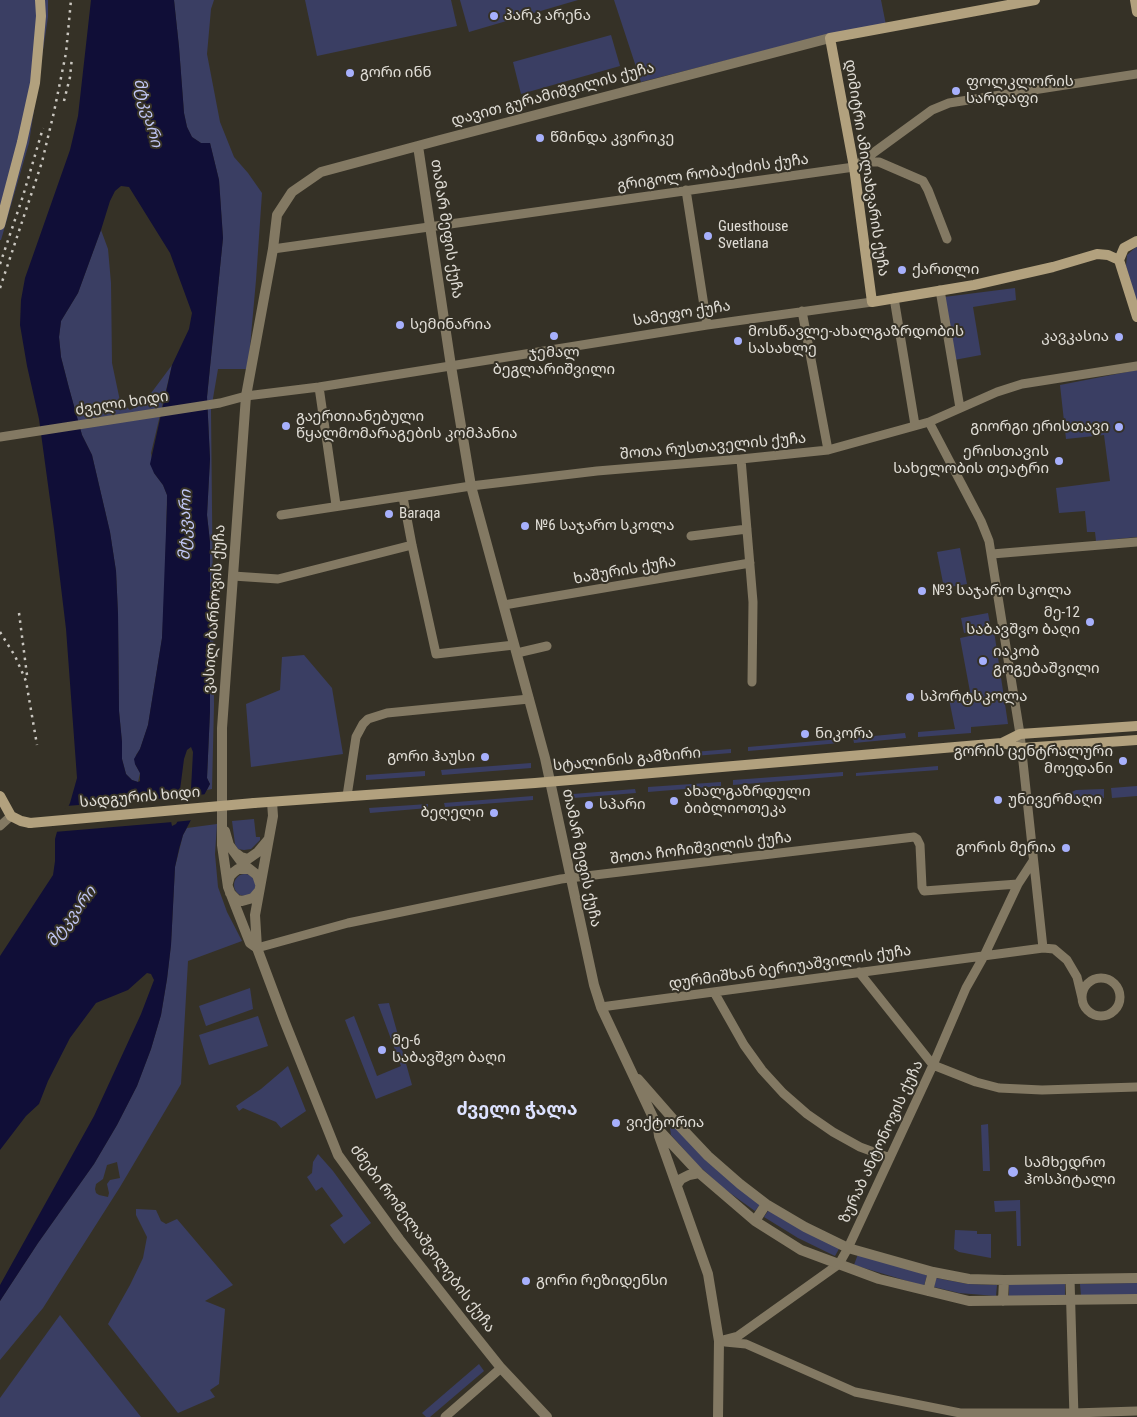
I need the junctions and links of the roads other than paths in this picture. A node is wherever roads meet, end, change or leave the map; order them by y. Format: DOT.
graph roads {
  1 [pos="40,0"];
  2 [pos="1035,0"];
  3 [pos="1135,0"];
  4 [pos="1137,12"];
  5 [pos="830,38"];
  6 [pos="1137,74"];
  7 [pos="418,146"];
  8 [pos="858,164"];
  9 [pos="686,190"];
  10 [pos="0,224"];
  11 [pos="430,227"];
  12 [pos="947,239"];
  13 [pos="1137,241"];
  14 [pos="273,249"];
  15 [pos="1119,260"];
  16 [pos="940,290"];
  17 [pos="894,298"];
  18 [pos="872,302"];
  19 [pos="802,311"];
  20 [pos="1137,318"];
  21 [pos="707,325"];
  22 [pos="451,366"];
  23 [pos="1137,366"];
  24 [pos="319,387"];
  25 [pos="246,396"];
  26 [pos="961,408"];
  27 [pos="929,422"];
  28 [pos="915,425"];
  29 [pos="0,437"];
  30 [pos="828,450"];
  31 [pos="741,460"];
  32 [pos="471,486"];
  33 [pos="403,497"];
  34 [pos="336,506"];
  35 [pos="281,515"];
  36 [pos="747,529"];
  37 [pos="691,536"];
  38 [pos="1137,542"];
  39 [pos="412,546"];
  40 [pos="992,554"];
  41 [pos="750,564"];
  42 [pos="234,576"];
  43 [pos="504,605"];
  44 [pos="547,646"];
  45 [pos="516,649"];
  46 [pos="752,682"];
  47 [pos="529,699"];
  48 [pos="1137,726"];
  49 [pos="1020,734"];
  50 [pos="1136,741"];
  51 [pos="1002,743"];
  52 [pos="1022,748"];
  53 [pos="549,782"];
  54 [pos="0,796"];
  55 [pos="347,796"];
  56 [pos="272,802"];
  57 [pos="254,804"];
  58 [pos="11,816"];
  59 [pos="223,825"];
  60 [pos="0,826"];
  61 [pos="269,839"];
  62 [pos="1033,861"];
  63 [pos="245,865"];
  64 [pos="571,878"];
  65 [pos="1018,884"];
  66 [pos="260,888"];
  67 [pos="228,890"];
  68 [pos="258,948"];
  69 [pos="1043,948"];
  70 [pos="984,956"];
  71 [pos="859,972"];
  72 [pos="1077,977"];
  73 [pos="1090,981"];
  74 [pos="714,992"];
  75 [pos="1082,998"];
  76 [pos="600,1007"];
  77 [pos="933,1065"];
  78 [pos="629,1068"];
  79 [pos="1137,1087"];
  80 [pos="673,1119"];
  81 [pos="658,1128"];
  82 [pos="890,1158"];
  83 [pos="699,1173"];
  84 [pos="677,1185"];
  85 [pos="766,1204"];
  86 [pos="755,1221"];
  87 [pos="848,1248"];
  88 [pos="839,1264"];
  89 [pos="933,1272"];
  90 [pos="1137,1278"];
  91 [pos="1070,1279"];
  92 [pos="1004,1280"];
  93 [pos="928,1291"];
  94 [pos="1137,1299"];
  95 [pos="1071,1300"];
  96 [pos="1003,1301"];
  97 [pos="719,1341"];
  98 [pos="501,1368"];
  99 [pos="1137,1411"];
  100 [pos="1074,1415"];
  101 [pos="445,1417"];
  102 [pos="547,1417"];
  103 [pos="718,1417"];
  1 -- 10 [label="main road"];
  2 -- 5 [label="main road, დავით გურამიშვილის ქუჩა"];
  3 -- 4 [label="main road"];
  5 -- 7 [label="street, დავით გურამიშვილის ქუჩა"];
  5 -- 8 [label="main road, დიმიტრი ამილახვარის ქუჩა"];
  6 -- 8 [label="street, გრიგოლ რობაქიძის ქუჩა"];
  7 -- 11 [label="street, თამარ მეფის ქუჩა"];
  7 -- 14 [label="street, დავით გურამიშვილის ქუჩა"];
  8 -- 9 [label="street, გრიგოლ რობაქიძის ქუჩა"];
  8 -- 12 [label="street"];
  8 -- 18 [label="main road, დიმიტრი ამილახვარის ქუჩა"];
  9 -- 11 [label="street, გრიგოლ რობაქიძის ქუჩა"];
  9 -- 21 [label="street"];
  11 -- 14 [label="street, გრიგოლ რობაქიძის ქუჩა"];
  11 -- 22 [label="street, თამარ მეფის ქუჩა"];
  13 -- 15 [label="main road"];
  14 -- 25 [label="street, დავით გურამიშვილის ქუჩა"];
  15 -- 16 [label="main road, სამეფო ქუჩა"];
  15 -- 20 [label="main road"];
  16 -- 17 [label="main road, სამეფო ქუჩა"];
  16 -- 26 [label="street"];
  17 -- 18 [label="main road, სამეფო ქუჩა"];
  17 -- 28 [label="street"];
  18 -- 19 [label="street, სამეფო ქუჩა"];
  19 -- 21 [label="street, სამეფო ქუჩა"];
  19 -- 30 [label="street"];
  21 -- 22 [label="street, სამეფო ქუჩა"];
  22 -- 24 [label="street, სამეფო ქუჩა"];
  22 -- 32 [label="street, თამარ მეფის ქუჩა"];
  23 -- 26 [label="street, შოთა რუსთაველის ქუჩა"];
  24 -- 25 [label="street, სამეფო ქუჩა"];
  24 -- 34 [label="street"];
  25 -- 29 [label="street, ძველი ხიდი"];
  25 -- 42 [label="street, ვასილ ბარნოვის ქუჩა"];
  26 -- 27 [label="street, შოთა რუსთაველის ქუჩა"];
  27 -- 28 [label="street, შოთა რუსთაველის ქუჩა"];
  27 -- 40 [label="street"];
  28 -- 30 [label="street, შოთა რუსთაველის ქუჩა"];
  30 -- 31 [label="street, შოთა რუსთაველის ქუჩა"];
  31 -- 32 [label="street, შოთა რუსთაველის ქუჩა"];
  31 -- 36 [label="street"];
  32 -- 33 [label="street, შოთა რუსთაველის ქუჩა"];
  32 -- 43 [label="street, თამარ მეფის ქუჩა"];
  33 -- 34 [label="street, შოთა რუსთაველის ქუჩა"];
  33 -- 39 [label="street"];
  34 -- 35 [label="street, შოთა რუსთაველის ქუჩა"];
  36 -- 37 [label="street"];
  36 -- 41 [label="street"];
  38 -- 40 [label="street"];
  39 -- 42 [label="street"];
  39 -- 45 [label="street"];
  40 -- 49 [label="street"];
  41 -- 43 [label="street, ხაშურის ქუჩა"];
  41 -- 46 [label="street"];
  42 -- 59 [label="street, ვასილ ბარნოვის ქუჩა"];
  43 -- 45 [label="street, თამარ მეფის ქუჩა"];
  44 -- 45 [label="street"];
  45 -- 47 [label="street, თამარ მეფის ქუჩა"];
  47 -- 53 [label="street, თამარ მეფის ქუჩა"];
  47 -- 55 [label="street"];
  48 -- 49 [label="main road, სტალინის გამზირი"];
  49 -- 51 [label="main road, სტალინის გამზირი"];
  49 -- 52 [label="street"];
  50 -- 52 [label="main road, სტალინის გამზირი"];
  51 -- 52 [label="main road, სტალინის გამზირი"];
  51 -- 53 [label="main road, სტალინის გამზირი"];
  52 -- 62 [label="street"];
  53 -- 55 [label="main road, სტალინის გამზირი"];
  53 -- 64 [label="street, თამარ მეფის ქუჩა"];
  54 -- 58 [label="main road"];
  55 -- 56 [label="main road, სტალინის გამზირი"];
  56 -- 57 [label="main road, სტალინის გამზირი"];
  56 -- 61 [label="street, ძმები რომელაშვილების ქუჩა"];
  57 -- 58 [label="main road, სადგურის ხიდი, bridge"];
  58 -- 60 [label="street"];
  59 -- 63 [label="street, ვასილ ბარნოვის ქუჩა"];
  59 -- 67 [label="street, ვასილ ბარნოვის ქუჩა"];
  61 -- 63 [label="street"];
  61 -- 66 [label="street, ძმები რომელაშვილების ქუჩა"];
  62 -- 65 [label="street, ზურაბ ანტონოვის ქუჩა"];
  62 -- 69 [label="street"];
  63 -- 66 [label="street"];
  63 -- 67 [label="street"];
  64 -- 65 [label="street, შოთა ჩოჩიშვილის ქუჩა"];
  64 -- 68 [label="street, შოთა ჩოჩიშვილის ქუჩა"];
  64 -- 76 [label="street, თამარ მეფის ქუჩა"];
  65 -- 70 [label="street, ზურაბ ანტონოვის ქუჩა"];
  66 -- 67 [label="street"];
  66 -- 68 [label="street, ძმები რომელაშვილების ქუჩა"];
  67 -- 68 [label="street, ვასილ ბარნოვის ქუჩა"];
  68 -- 98 [label="street, ძმები რომელაშვილების ქუჩა"];
  69 -- 70 [label="street"];
  69 -- 72 [label="street"];
  70 -- 71 [label="street, დურმიშხან ბერიუაშვილის ქუჩა"];
  70 -- 77 [label="street, ზურაბ ანტონოვის ქუჩა"];
  71 -- 74 [label="street, დურმიშხან ბერიუაშვილის ქუჩა"];
  71 -- 77 [label="street"];
  72 -- 73 [label="street"];
  72 -- 75 [label="street"];
  73 -- 75 [label="street"];
  73 -- 75 [label="street"];
  74 -- 76 [label="street, დურმიშხან ბერიუაშვილის ქუჩა"];
  74 -- 82 [label="street"];
  76 -- 78 [label="street, თამარ მეფის ქუჩა"];
  77 -- 79 [label="street"];
  77 -- 82 [label="street, ზურაბ ანტონოვის ქუჩა"];
  78 -- 80 [label="street"];
  78 -- 81 [label="street, თამარ მეფის ქუჩა"];
  80 -- 81 [label="street"];
  80 -- 85 [label="street"];
  81 -- 83 [label="street"];
  81 -- 84 [label="street, თამარ მეფის ქუჩა"];
  82 -- 87 [label="street, ზურაბ ანტონოვის ქუჩა"];
  83 -- 84 [label="street"];
  83 -- 86 [label="street"];
  84 -- 97 [label="street, თამარ მეფის ქუჩა"];
  85 -- 86 [label="street"];
  85 -- 87 [label="street"];
  86 -- 88 [label="street"];
  87 -- 88 [label="street, ზურაბ ანტონოვის ქუჩა"];
  87 -- 89 [label="street"];
  88 -- 93 [label="street"];
  88 -- 97 [label="street, ზურაბ ანტონოვის ქუჩა"];
  89 -- 92 [label="street"];
  89 -- 93 [label="street"];
  90 -- 91 [label="street"];
  91 -- 92 [label="street"];
  91 -- 95 [label="street"];
  92 -- 96 [label="street"];
  93 -- 96 [label="street"];
  94 -- 95 [label="street"];
  95 -- 96 [label="street"];
  95 -- 100 [label="street"];
  97 -- 100 [label="street"];
  97 -- 103 [label="street, თამარ მეფის ქუჩა"];
  98 -- 101 [label="street"];
  98 -- 102 [label="street, ძმები რომელაშვილების ქუჩა"];
  99 -- 100 [label="street"];
}
